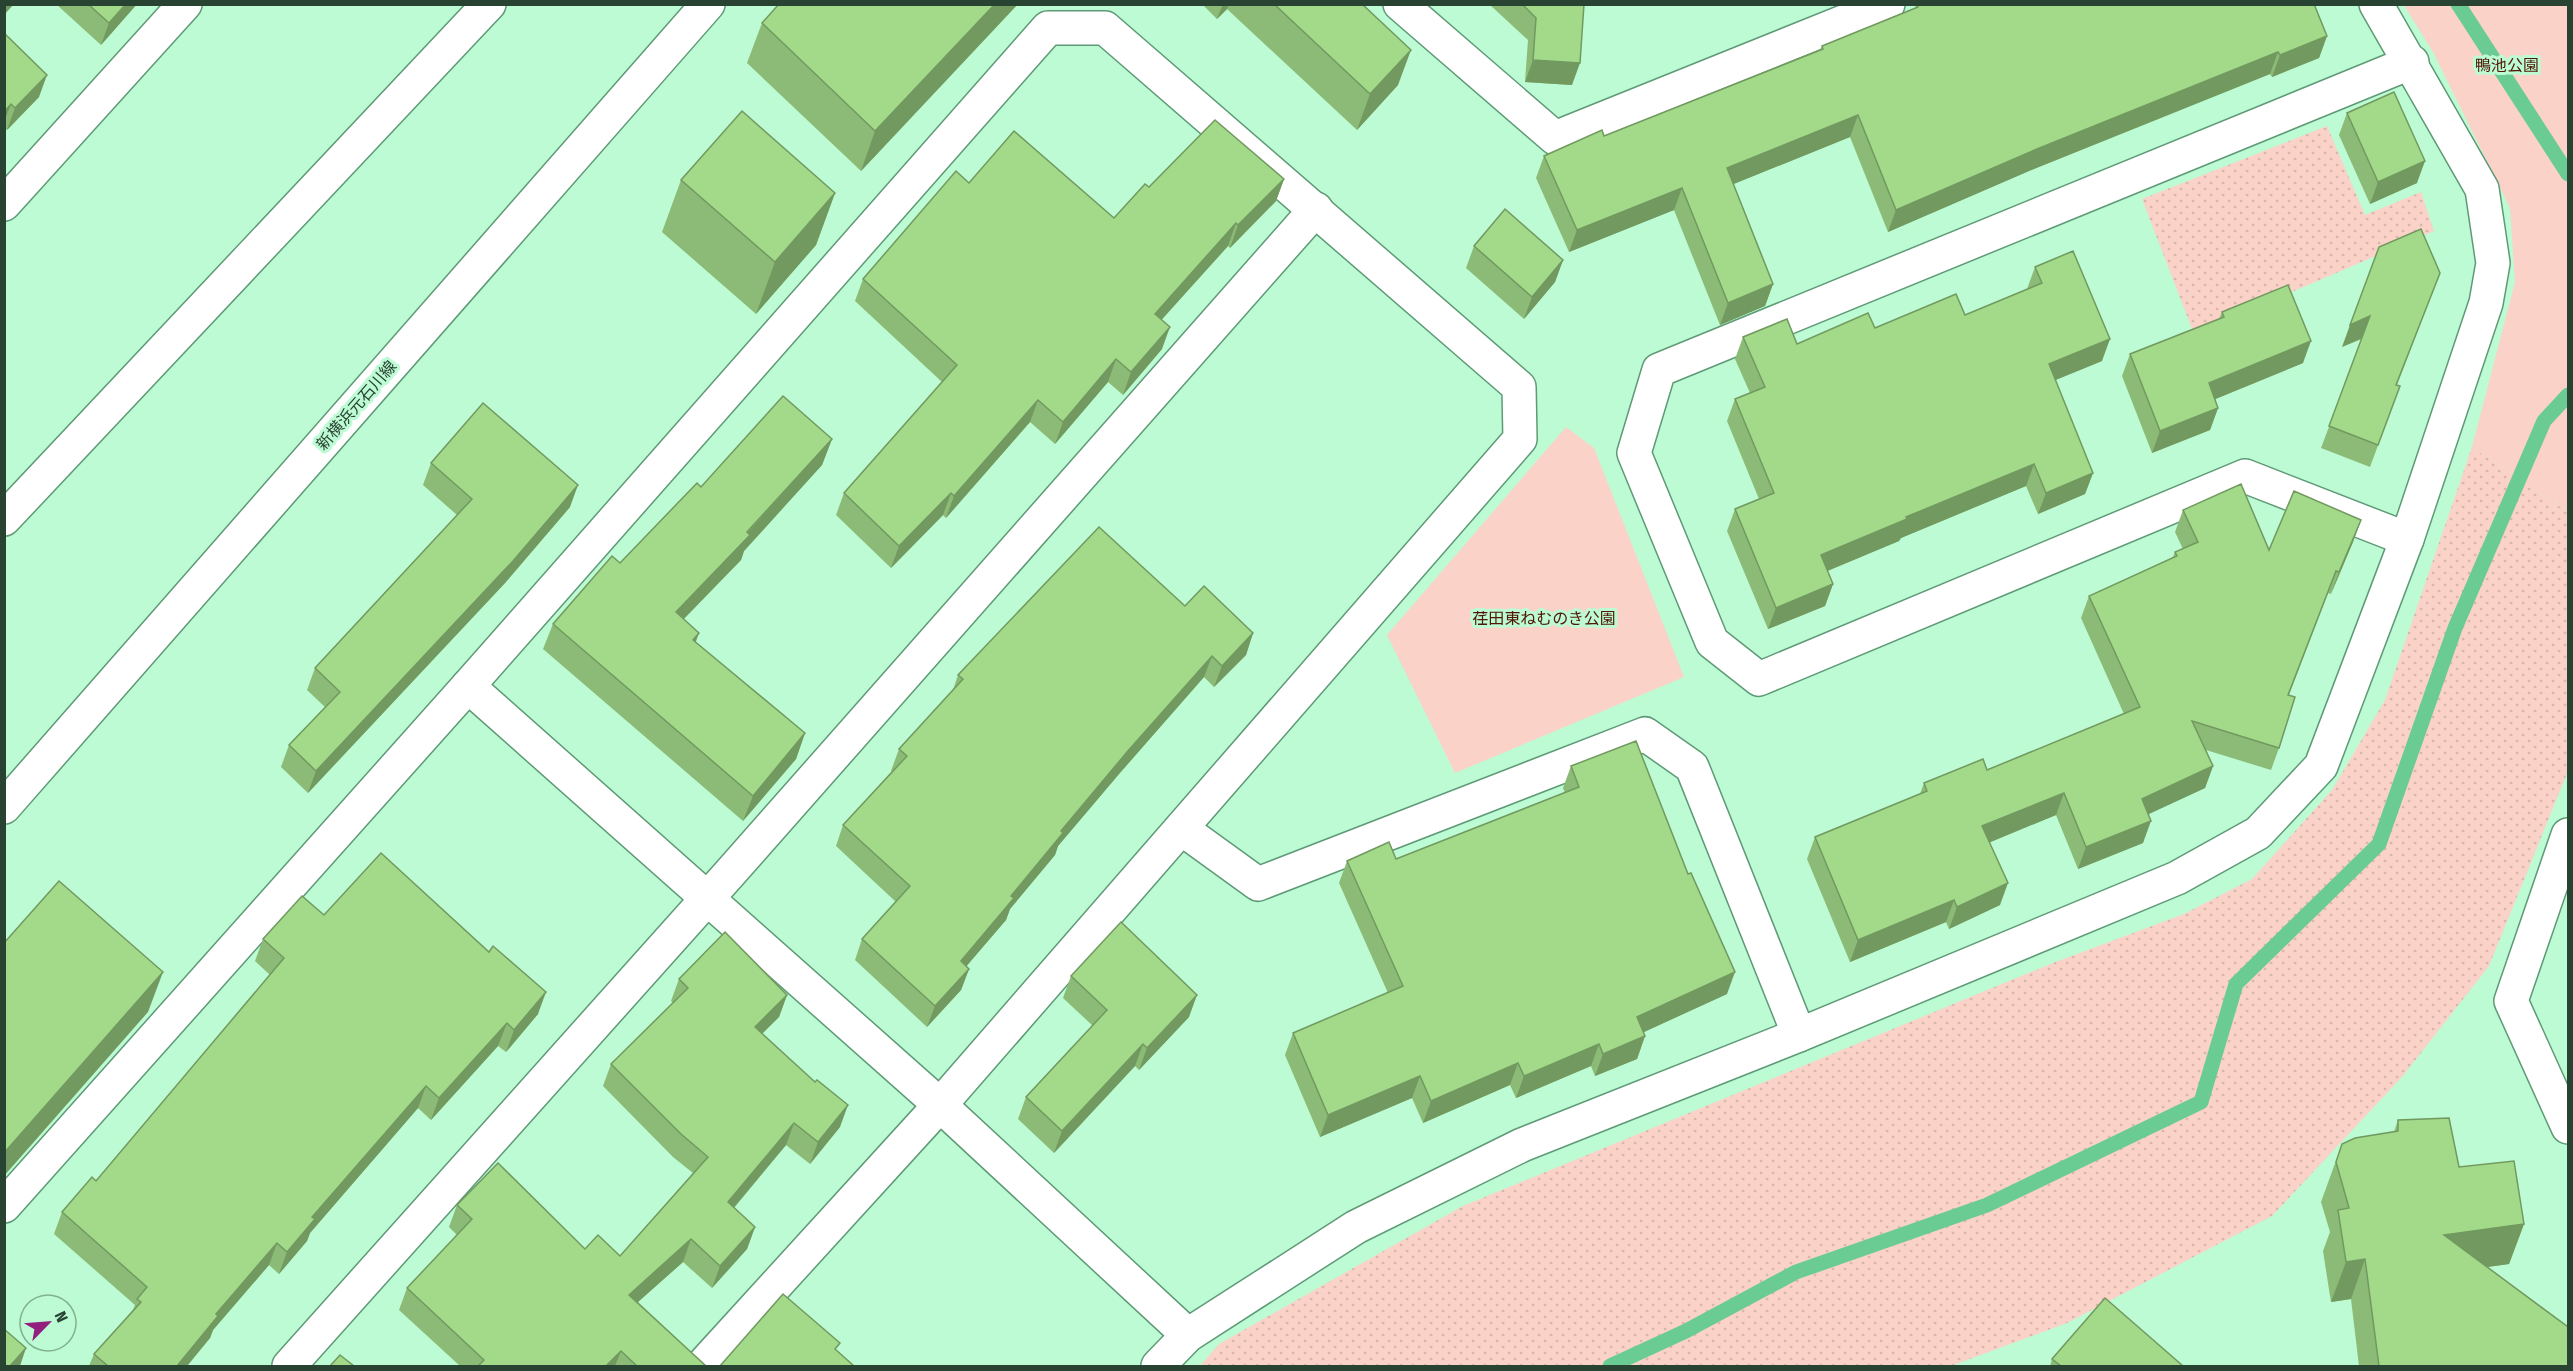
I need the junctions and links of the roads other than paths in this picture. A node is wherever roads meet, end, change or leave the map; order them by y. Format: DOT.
graph roads {
  1 [pos="185,4"];
  2 [pos="489,4"];
  3 [pos="708,4"];
  4 [pos="1400,4"];
  5 [pos="1888,4"];
  6 [pos="2376,4"];
  7 [pos="2412,62"];
  8 [pos="4,204"];
  9 [pos="1316,209"];
  10 [pos="4,519"];
  11 [pos="2407,539"];
  12 [pos="468,686"];
  13 [pos="4,807"];
  14 [pos="1182,829"];
  15 [pos="2568,835"];
  16 [pos="706,899"];
  17 [pos="1799,1035"];
  18 [pos="940,1105"];
  19 [pos="2568,1127"];
  20 [pos="4,1206"];
  21 [pos="1188,1335"];
  22 [pos="289,1366"];
  23 [pos="702,1366"];
  24 [pos="1158,1366"];
  1 -- 8 [label="street"];
  2 -- 10 [label="street"];
  3 -- 13 [label="street, 新横浜元石川線"];
  4 -- 5 [label="street"];
  6 -- 7 [label="street"];
  7 -- 11 [label="street"];
  7 -- 11 [label="street"];
  9 -- 12 [label="street"];
  9 -- 14 [label="street"];
  9 -- 16 [label="street"];
  11 -- 17 [label="street"];
  12 -- 16 [label="street"];
  12 -- 20 [label="street"];
  14 -- 17 [label="street"];
  14 -- 18 [label="street"];
  15 -- 19 [label="street"];
  16 -- 18 [label="street"];
  16 -- 22 [label="street"];
  17 -- 21 [label="street"];
  18 -- 21 [label="street"];
  18 -- 23 [label="street"];
  21 -- 24 [label="street"];
}
